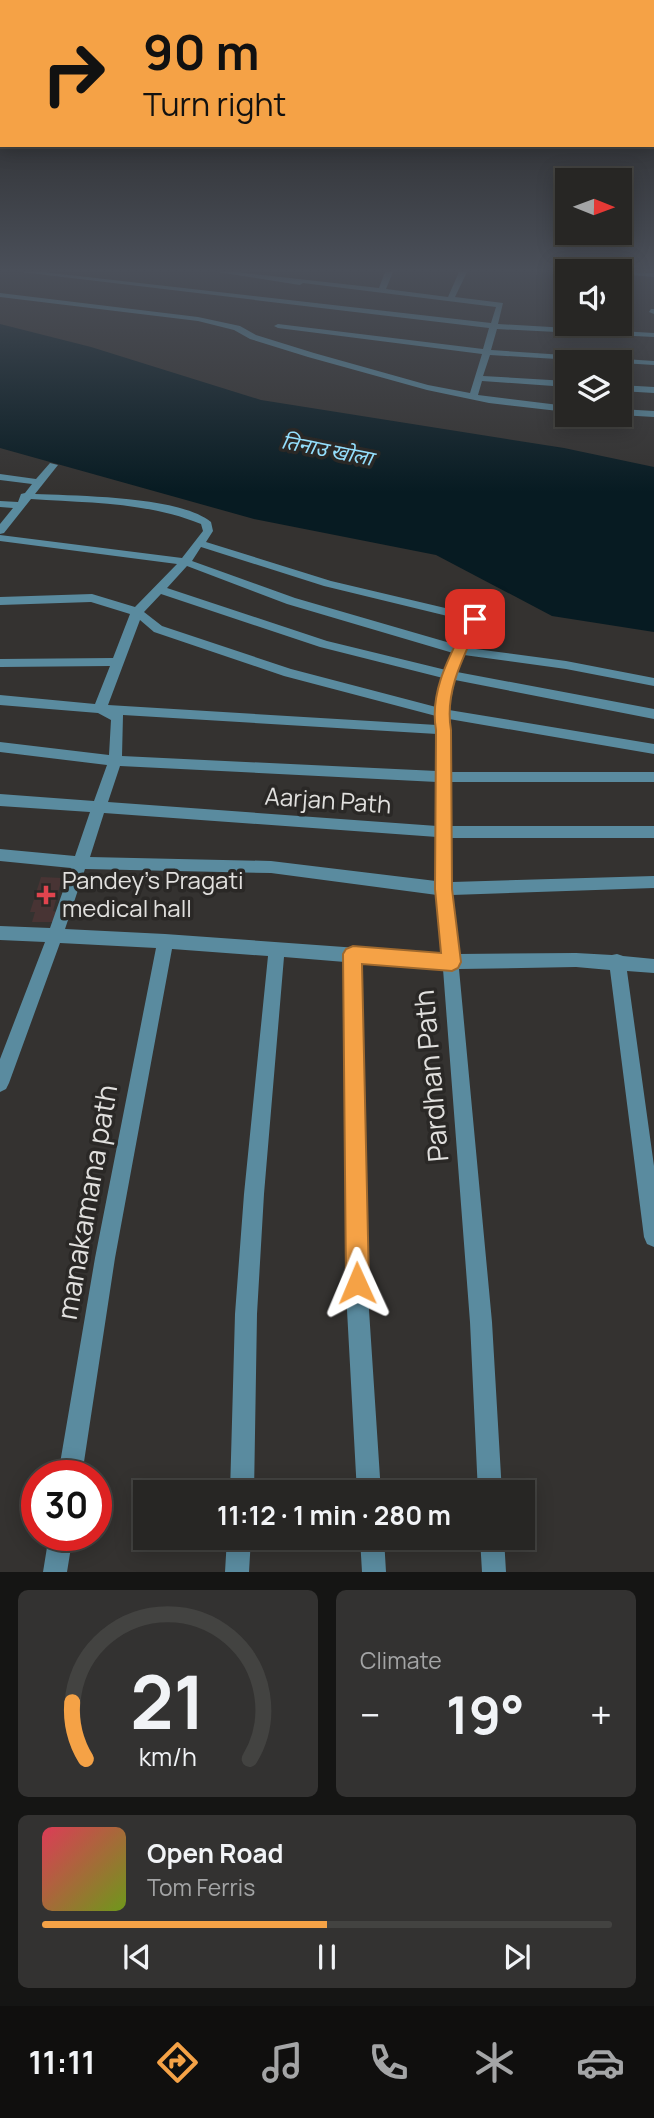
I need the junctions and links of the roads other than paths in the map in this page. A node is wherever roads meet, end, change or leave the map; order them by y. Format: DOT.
graph roads {
  1 [pos="282,345"];
  2 [pos="433,345"];
  3 [pos="488,345"];
  4 [pos="486,352"];
  5 [pos="654,363"];
  6 [pos="478,378"];
  7 [pos="555,383"];
  8 [pos="632,389"];
  9 [pos="654,390"];
  10 [pos="472,397"];
  11 [pos="555,407"];
  12 [pos="632,413"];
  13 [pos="654,414"];
  14 [pos="53,465"];
  15 [pos="0,477"];
  16 [pos="36,482"];
  17 [pos="21,501"];
  18 [pos="0,504"];
  19 [pos="0,531"];
  20 [pos="0,538"];
  21 [pos="199,543"];
  22 [pos="185,562"];
  23 [pos="159,589"];
  24 [pos="0,601"];
  25 [pos="137,612"];
  26 [pos="462,651"];
  27 [pos="117,662"];
  28 [pos="0,663"];
  29 [pos="449,674"];
  30 [pos="654,682"];
  31 [pos="0,700"];
  32 [pos="100,709"];
  33 [pos="654,714"];
  34 [pos="442,721"];
  35 [pos="0,747"];
  36 [pos="654,749"];
  37 [pos="115,761"];
  38 [pos="444,777"];
  39 [pos="654,778"];
  40 [pos="0,800"];
  41 [pos="98,806"];
  42 [pos="443,832"];
  43 [pos="654,832"];
  44 [pos="0,855"];
  45 [pos="79,863"];
  46 [pos="654,882"];
  47 [pos="444,889"];
  48 [pos="0,933"];
  49 [pos="55,936"];
  50 [pos="165,940"];
  51 [pos="277,949"];
  52 [pos="353,954"];
  53 [pos="617,961"];
  54 [pos="452,962"];
  55 [pos="654,966"];
  56 [pos="0,1083"];
  57 [pos="654,1237"];
  58 [pos="72,1460"];
  59 [pos="242,1480"];
  60 [pos="368,1480"];
  61 [pos="489,1480"];
  62 [pos="238,1550"];
  63 [pos="373,1550"];
  64 [pos="493,1550"];
  65 [pos="58,1551"];
  66 [pos="55,1572"];
  67 [pos="237,1572"];
  68 [pos="374,1572"];
  69 [pos="494,1572"];
  1 -- 10 [label="street"];
  2 -- 4 [label="street"];
  3 -- 4 [label="street"];
  4 -- 5 [label="street"];
  4 -- 6 [label="street"];
  6 -- 7 [label="street"];
  6 -- 10 [label="street"];
  8 -- 9 [label="street"];
  10 -- 11 [label="street"];
  12 -- 13 [label="street"];
  14 -- 16 [label="street"];
  15 -- 16 [label="street"];
  16 -- 17 [label="street"];
  17 -- 18 [label="street"];
  17 -- 19 [label="street"];
  17 -- 21 [label="street"];
  20 -- 22 [label="street"];
  21 -- 22 [label="street"];
  21 -- 26 [label="street, Pardhan Path"];
  22 -- 23 [label="street"];
  22 -- 26 [label="street"];
  23 -- 25 [label="street"];
  23 -- 29 [label="street"];
  24 -- 25 [label="street"];
  25 -- 27 [label="street"];
  25 -- 34 [label="street"];
  26 -- 29 [label="street, Pardhan Path"];
  26 -- 30 [label="street"];
  27 -- 28 [label="street"];
  27 -- 32 [label="street"];
  29 -- 33 [label="street"];
  29 -- 34 [label="street, Pardhan Path"];
  31 -- 32 [label="street"];
  32 -- 34 [label="street"];
  32 -- 37 [label="street"];
  34 -- 36 [label="street"];
  34 -- 38 [label="street, Pardhan Path"];
  35 -- 37 [label="street"];
  37 -- 38 [label="street"];
  37 -- 41 [label="street"];
  38 -- 39 [label="street"];
  38 -- 42 [label="street, Pardhan Path"];
  40 -- 41 [label="street, Aarjan Path"];
  41 -- 42 [label="street, Aarjan Path"];
  41 -- 45 [label="street"];
  42 -- 43 [label="street, Aarjan Path"];
  42 -- 47 [label="street, Pardhan Path"];
  44 -- 45 [label="street"];
  45 -- 47 [label="street"];
  45 -- 49 [label="street"];
  46 -- 47 [label="street"];
  47 -- 54 [label="street, Pardhan Path"];
  48 -- 49 [label="street"];
  49 -- 50 [label="street"];
  49 -- 56 [label="street"];
  50 -- 51 [label="street"];
  50 -- 58 [label="street, manakamana path"];
  51 -- 52 [label="street"];
  51 -- 59 [label="street"];
  52 -- 54 [label="street"];
  52 -- 60 [label="street"];
  53 -- 54 [label="street"];
  53 -- 55 [label="street"];
  53 -- 57 [label="street"];
  54 -- 61 [label="street, Pardhan Path"];
  62 -- 67 [label="street"];
  63 -- 68 [label="street"];
  64 -- 69 [label="street"];
  65 -- 66 [label="street"];
}
